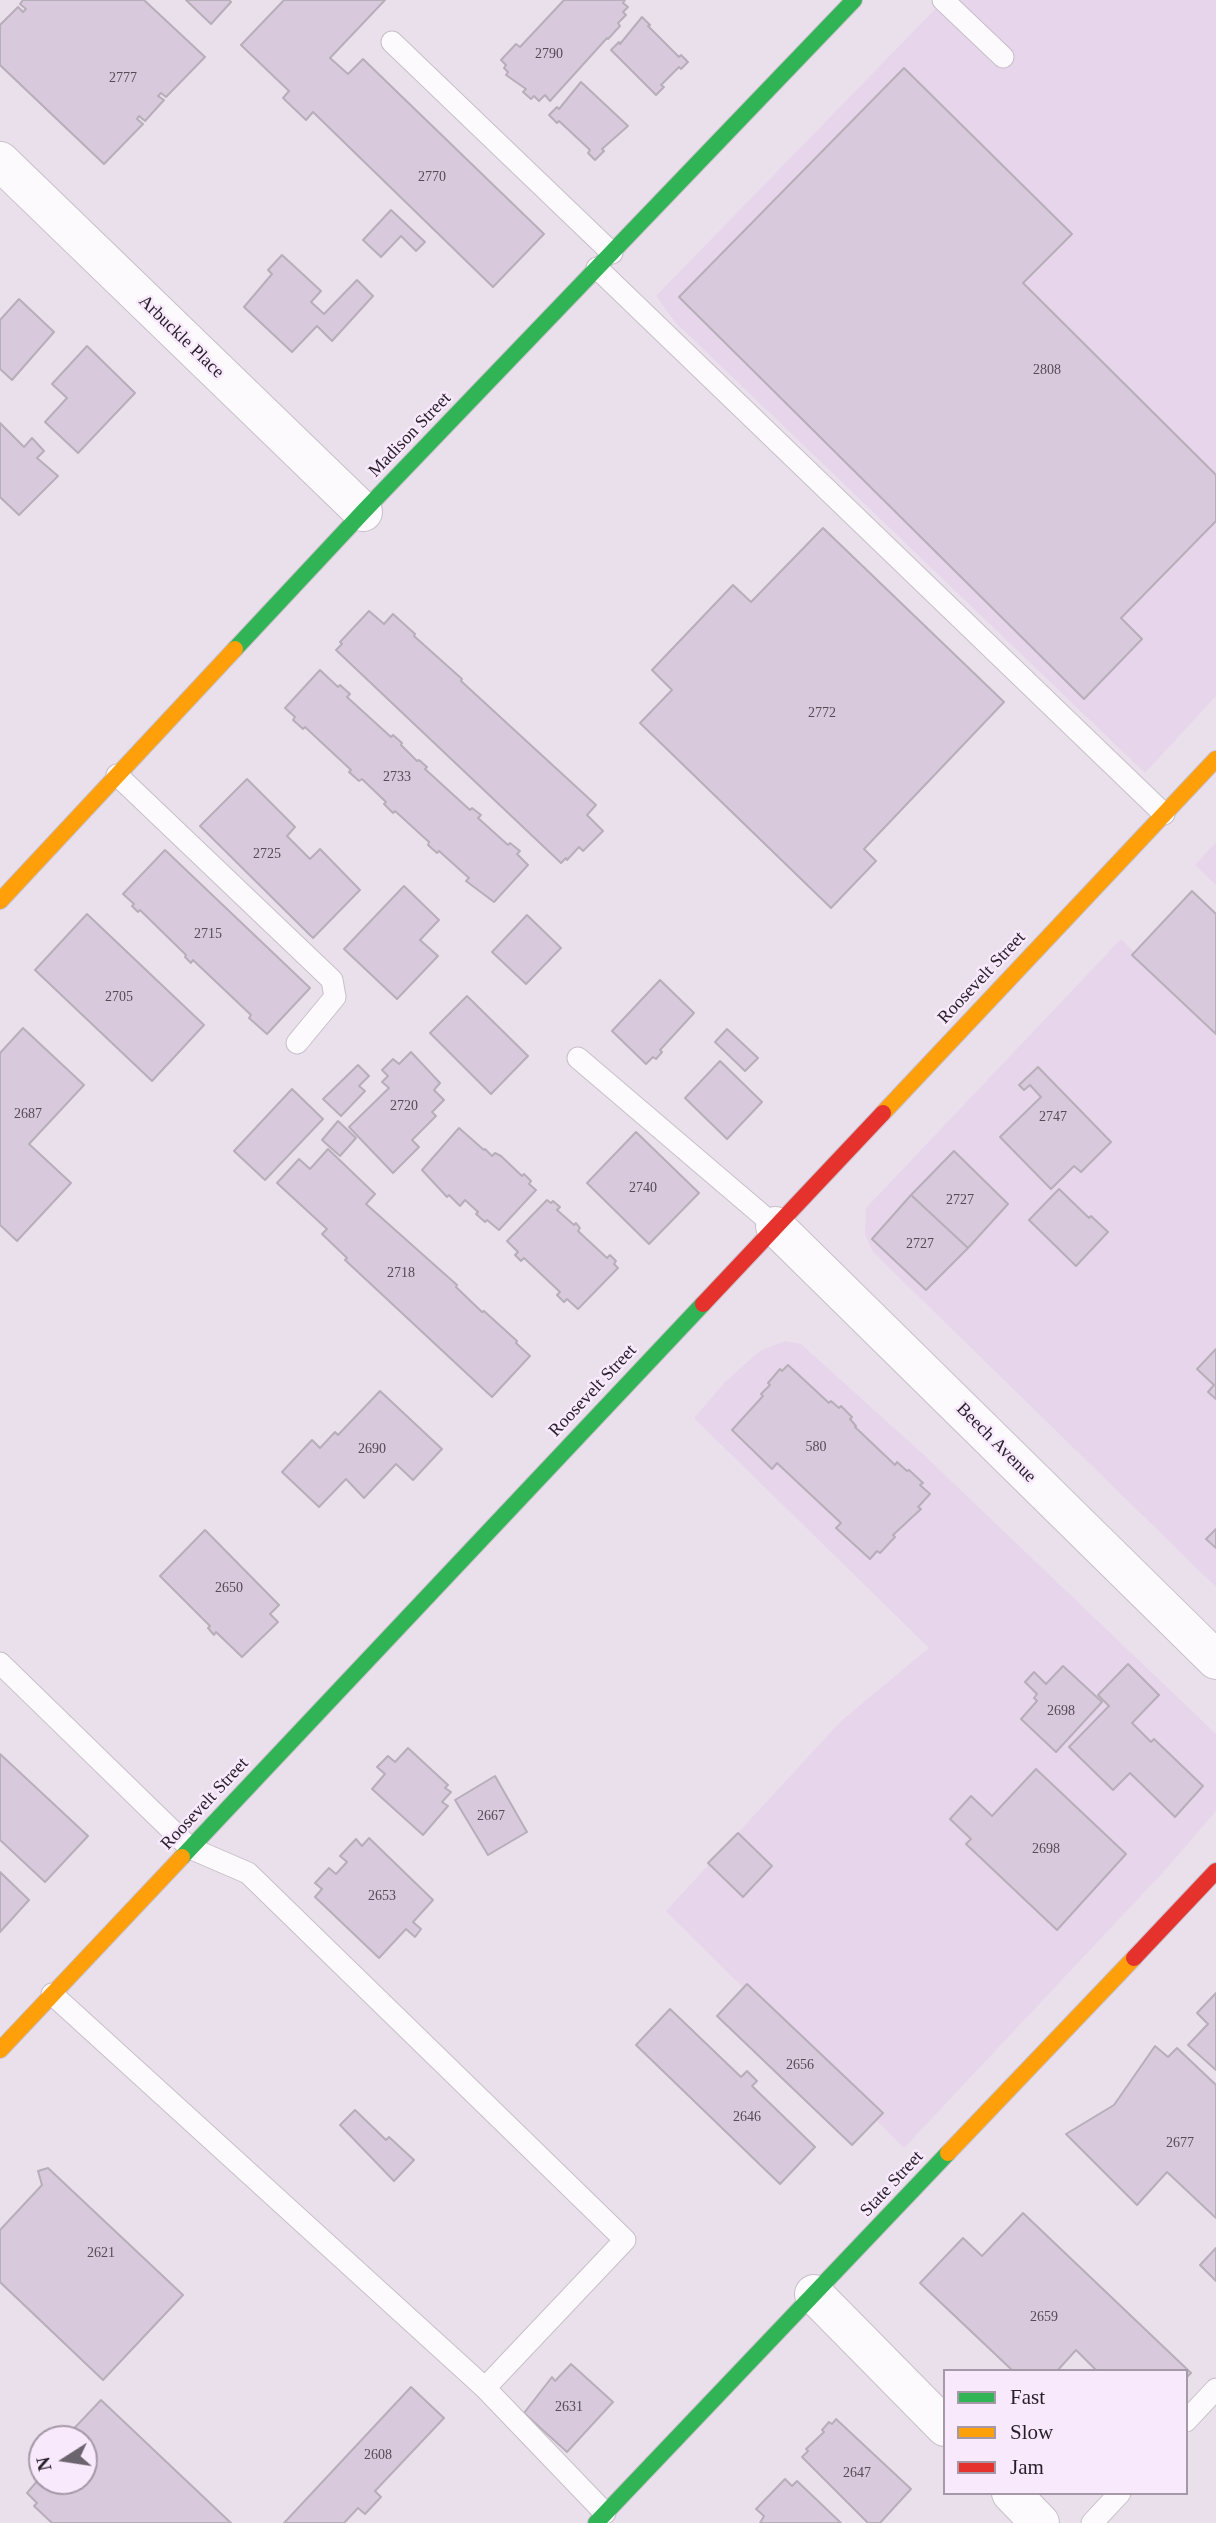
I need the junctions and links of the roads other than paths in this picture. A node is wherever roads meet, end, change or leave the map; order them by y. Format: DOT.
graph roads {
  1 [pos="854,0"];
  2 [pos="943,0"];
  3 [pos="392,42"];
  4 [pos="1003,57"];
  5 [pos="0,162"];
  6 [pos="604,260"];
  7 [pos="363,512"];
  8 [pos="1216,759"];
  9 [pos="117,775"];
  10 [pos="1164,814"];
  11 [pos="0,901"];
  12 [pos="297,1043"];
  13 [pos="578,1058"];
  14 [pos="775,1226"];
  15 [pos="1216,1660"];
  16 [pos="0,1663"];
  17 [pos="190,1848"];
  18 [pos="1216,1871"];
  19 [pos="52,1994"];
  20 [pos="0,2050"];
  21 [pos="814,2294"];
  22 [pos="485,2388"];
  23 [pos="1216,2389"];
  24 [pos="1188,2419"];
  25 [pos="943,2425"];
  26 [pos="1013,2495"];
  27 [pos="1118,2495"];
  28 [pos="601,2518"];
  29 [pos="1040,2523"];
  30 [pos="1092,2523"];
  1 -- 6 [label="street, Madison Street"];
  2 -- 4 [label="lane"];
  3 -- 6 [label="lane"];
  5 -- 7 [label="street, Arbuckle Place"];
  6 -- 7 [label="street, Madison Street"];
  6 -- 10 [label="lane"];
  7 -- 9 [label="street, Madison Street"];
  8 -- 10 [label="street, Roosevelt Street"];
  9 -- 11 [label="street, Madison Street"];
  9 -- 12 [label="lane"];
  10 -- 14 [label="street, Roosevelt Street"];
  13 -- 14 [label="lane"];
  14 -- 15 [label="street, Beech Avenue"];
  14 -- 17 [label="street, Roosevelt Street"];
  16 -- 17 [label="lane"];
  17 -- 19 [label="street, Roosevelt Street"];
  17 -- 22 [label="lane"];
  18 -- 21 [label="street, State Street"];
  19 -- 20 [label="street, Roosevelt Street"];
  19 -- 22 [label="lane"];
  21 -- 25 [label="street"];
  21 -- 28 [label="street, State Street"];
  22 -- 28 [label="lane"];
  23 -- 24 [label="lane"];
  26 -- 29 [label="street"];
  27 -- 30 [label="lane"];
}
